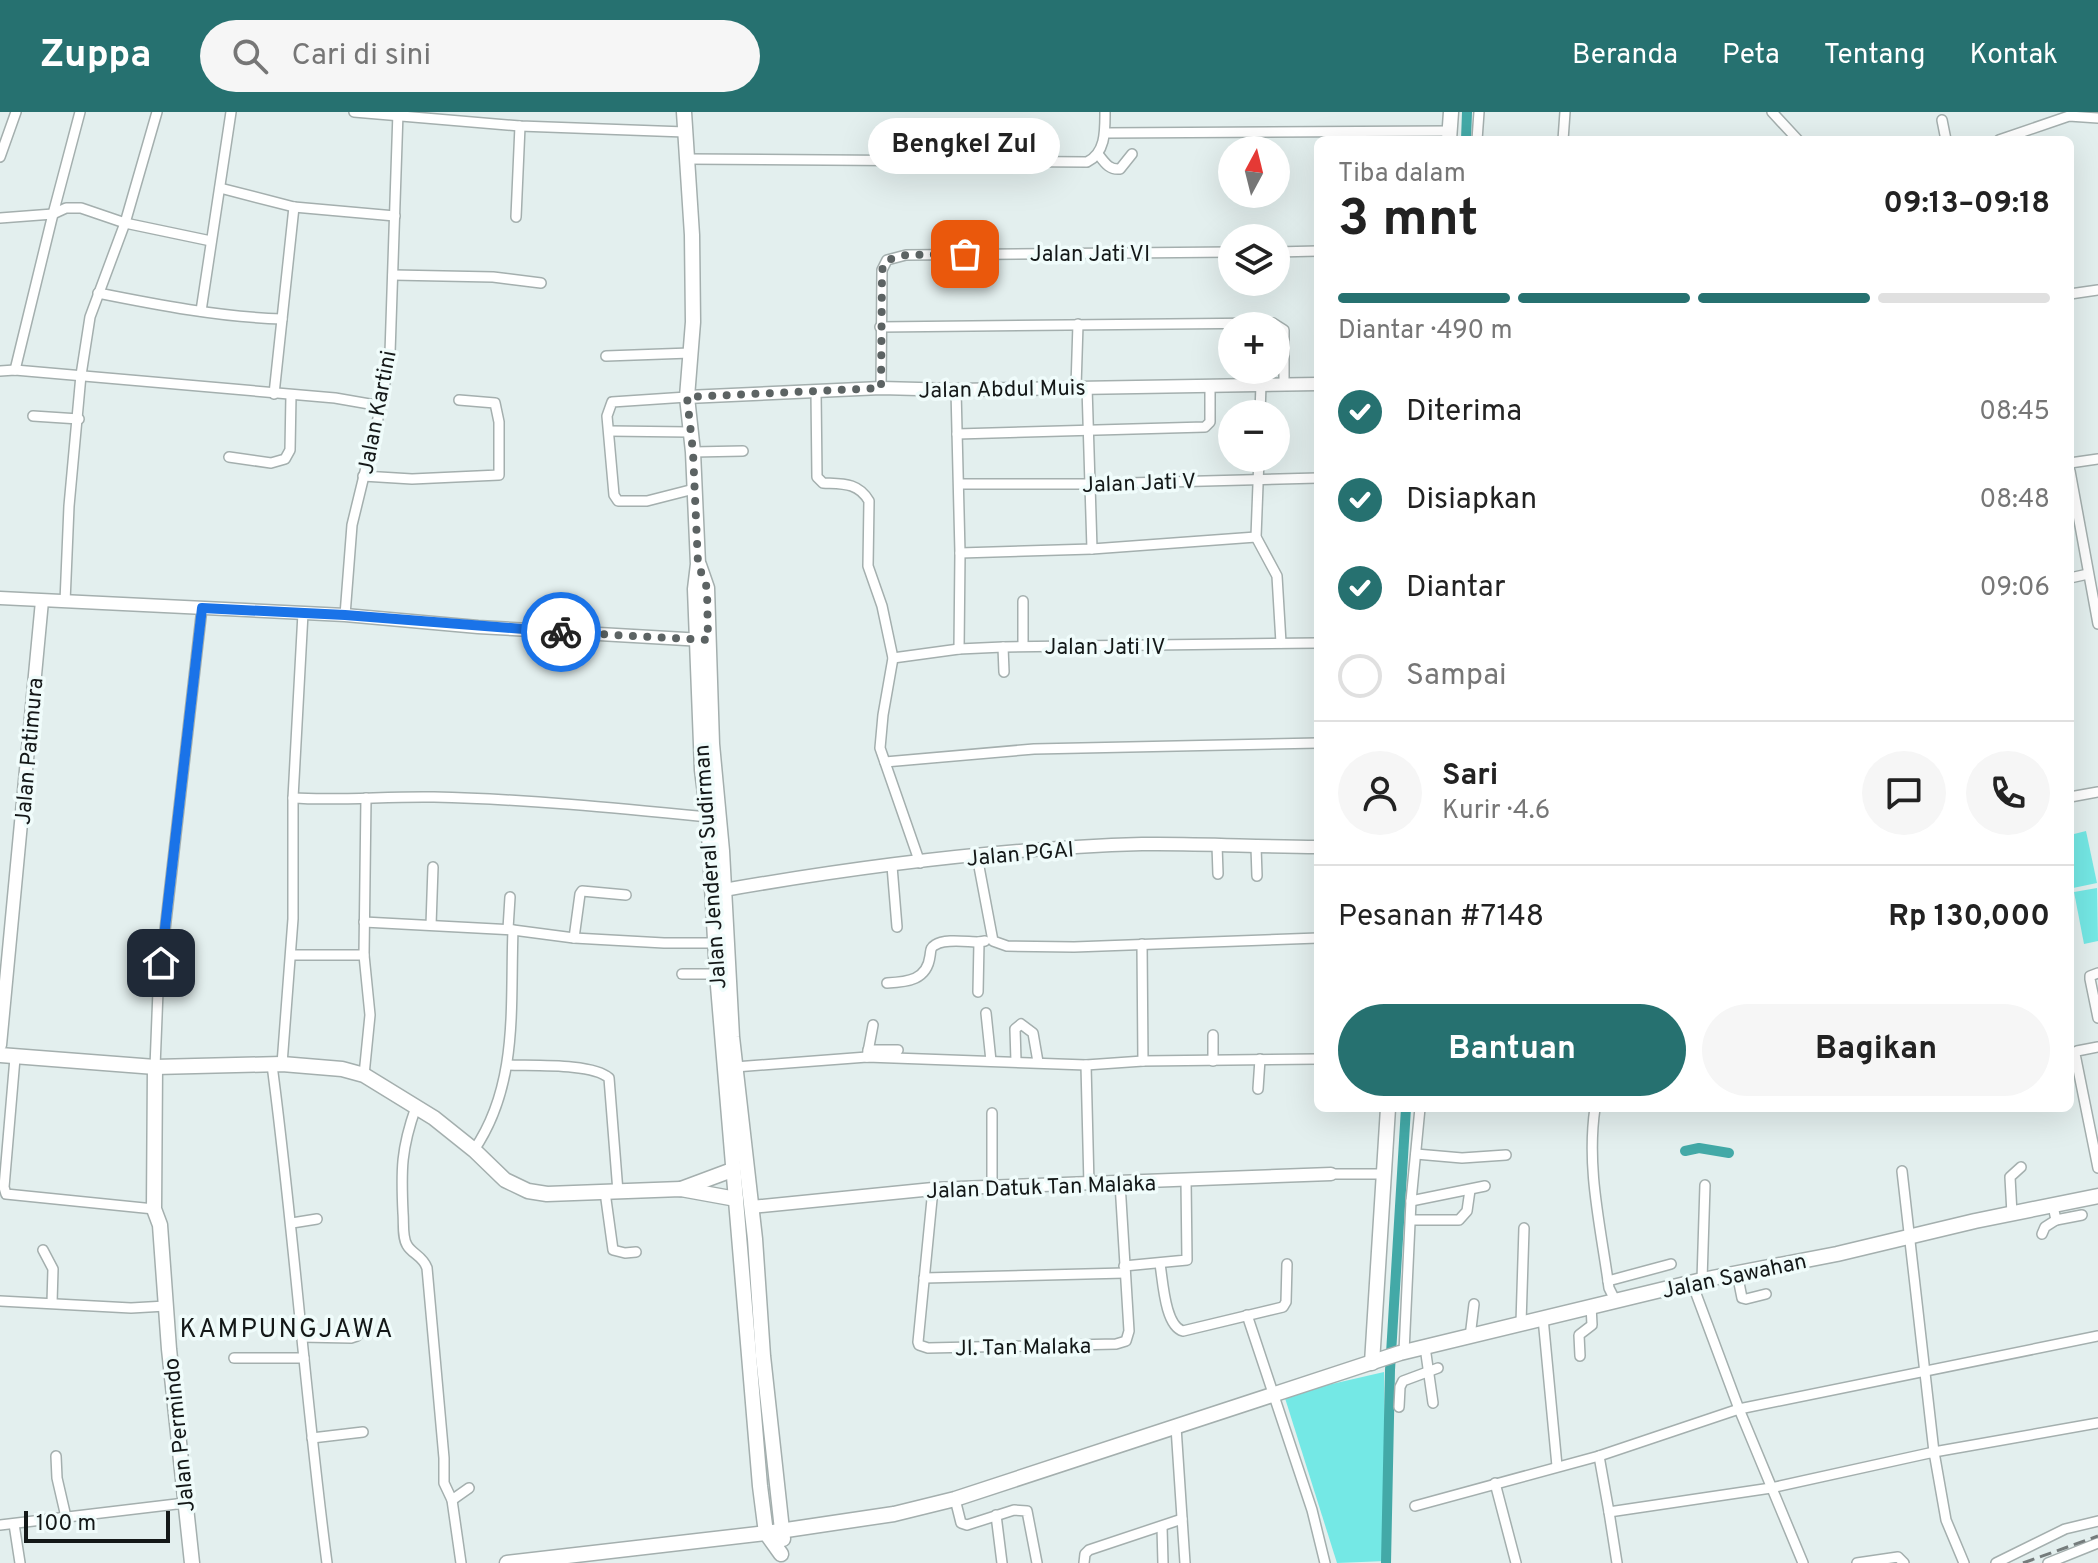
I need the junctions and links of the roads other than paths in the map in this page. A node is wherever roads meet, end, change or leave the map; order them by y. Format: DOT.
graph roads {
  1 [pos="16,112"];
  2 [pos="80,112"];
  3 [pos="157,112"];
  4 [pos="231,112"];
  5 [pos="354,112"];
  6 [pos="684,112"];
  7 [pos="1105,112"];
  8 [pos="1451,112"];
  9 [pos="1479,112"];
  10 [pos="1565,112"];
  11 [pos="398,113"];
  12 [pos="1775,113"];
  13 [pos="2098,118"];
  14 [pos="1942,120"];
  15 [pos="520,126"];
  16 [pos="685,132"];
  17 [pos="1105,133"];
  18 [pos="1450,136"];
  19 [pos="1477,136"];
  20 [pos="1563,136"];
  21 [pos="1795,136"];
  22 [pos="1945,136"];
  23 [pos="2011,136"];
  24 [pos="1098,154"];
  25 [pos="1132,154"];
  26 [pos="0,157"];
  27 [pos="687,159"];
  28 [pos="220,188"];
  29 [pos="294,207"];
  30 [pos="53,214"];
  31 [pos="395,216"];
  32 [pos="516,217"];
  33 [pos="0,218"];
  34 [pos="125,223"];
  35 [pos="211,241"];
  36 [pos="1314,251"];
  37 [pos="1218,252"];
  38 [pos="1290,252"];
  39 [pos="393,275"];
  40 [pos="541,283"];
  41 [pos="2098,290"];
  42 [pos="98,293"];
  43 [pos="2074,293"];
  44 [pos="201,311"];
  45 [pos="282,319"];
  46 [pos="1078,324"];
  47 [pos="1218,324"];
  48 [pos="880,327"];
  49 [pos="690,353"];
  50 [pos="606,356"];
  51 [pos="15,370"];
  52 [pos="0,371"];
  53 [pos="81,375"];
  54 [pos="1261,384"];
  55 [pos="1290,384"];
  56 [pos="1314,384"];
  57 [pos="1210,385"];
  58 [pos="1082,387"];
  59 [pos="881,388"];
  60 [pos="956,390"];
  61 [pos="816,392"];
  62 [pos="274,394"];
  63 [pos="291,395"];
  64 [pos="687,397"];
  65 [pos="459,400"];
  66 [pos="1260,400"];
  67 [pos="381,406"];
  68 [pos="33,416"];
  69 [pos="79,419"];
  70 [pos="1089,430"];
  71 [pos="609,431"];
  72 [pos="689,432"];
  73 [pos="957,434"];
  74 [pos="743,451"];
  75 [pos="693,452"];
  76 [pos="229,457"];
  77 [pos="2098,459"];
  78 [pos="2074,462"];
  79 [pos="1259,472"];
  80 [pos="363,476"];
  81 [pos="1259,478"];
  82 [pos="1314,478"];
  83 [pos="959,484"];
  84 [pos="1090,484"];
  85 [pos="694,489"];
  86 [pos="2074,494"];
  87 [pos="1256,537"];
  88 [pos="1092,549"];
  89 [pos="960,553"];
  90 [pos="2088,574"];
  91 [pos="2074,577"];
  92 [pos="0,598"];
  93 [pos="42,601"];
  94 [pos="1023,601"];
  95 [pos="65,602"];
  96 [pos="202,608"];
  97 [pos="303,613"];
  98 [pos="345,615"];
  99 [pos="2098,624"];
  100 [pos="703,640"];
  101 [pos="1281,643"];
  102 [pos="1314,643"];
  103 [pos="1023,646"];
  104 [pos="1003,647"];
  105 [pos="959,649"];
  106 [pos="893,658"];
  107 [pos="1004,672"];
  108 [pos="1314,743"];
  109 [pos="885,762"];
  110 [pos="2098,792"];
  111 [pos="2074,796"];
  112 [pos="293,798"];
  113 [pos="366,798"];
  114 [pos="708,817"];
  115 [pos="1217,845"];
  116 [pos="1256,847"];
  117 [pos="1314,847"];
  118 [pos="977,856"];
  119 [pos="920,863"];
  120 [pos="892,866"];
  121 [pos="433,867"];
  122 [pos="1218,874"];
  123 [pos="1257,876"];
  124 [pos="724,890"];
  125 [pos="626,895"];
  126 [pos="510,897"];
  127 [pos="364,922"];
  128 [pos="431,925"];
  129 [pos="897,927"];
  130 [pos="511,930"];
  131 [pos="574,938"];
  132 [pos="1314,938"];
  133 [pos="993,941"];
  134 [pos="979,942"];
  135 [pos="716,943"];
  136 [pos="1142,944"];
  137 [pos="291,955"];
  138 [pos="364,955"];
  139 [pos="2098,973"];
  140 [pos="682,974"];
  141 [pos="717,974"];
  142 [pos="887,983"];
  143 [pos="978,992"];
  144 [pos="986,1013"];
  145 [pos="2098,1018"];
  146 [pos="873,1025"];
  147 [pos="1213,1035"];
  148 [pos="0,1045"];
  149 [pos="2098,1047"];
  150 [pos="898,1050"];
  151 [pos="868,1053"];
  152 [pos="8,1057"];
  153 [pos="1260,1059"];
  154 [pos="1314,1059"];
  155 [pos="991,1061"];
  156 [pos="1016,1061"];
  157 [pos="1143,1061"];
  158 [pos="1213,1061"];
  159 [pos="1038,1062"];
  160 [pos="277,1065"];
  161 [pos="508,1065"];
  162 [pos="1086,1065"];
  163 [pos="155,1067"];
  164 [pos="735,1067"];
  165 [pos="364,1075"];
  166 [pos="1258,1089"];
  167 [pos="416,1107"];
  168 [pos="1388,1112"];
  169 [pos="1420,1112"];
  170 [pos="1594,1112"];
  171 [pos="992,1113"];
  172 [pos="474,1150"];
  173 [pos="1416,1154"];
  174 [pos="1506,1155"];
  175 [pos="2021,1167"];
  176 [pos="2098,1168"];
  177 [pos="732,1170"];
  178 [pos="1902,1171"];
  179 [pos="1331,1174"];
  180 [pos="1383,1174"];
  181 [pos="1186,1180"];
  182 [pos="1120,1183"];
  183 [pos="1089,1185"];
  184 [pos="1705,1185"];
  185 [pos="1485,1186"];
  186 [pos="992,1187"];
  187 [pos="681,1189"];
  188 [pos="933,1189"];
  189 [pos="1470,1190"];
  190 [pos="612,1192"];
  191 [pos="2098,1196"];
  192 [pos="736,1199"];
  193 [pos="1411,1201"];
  194 [pos="751,1207"];
  195 [pos="154,1209"];
  196 [pos="2054,1213"];
  197 [pos="2012,1214"];
  198 [pos="2082,1215"];
  199 [pos="317,1219"];
  200 [pos="1411,1220"];
  201 [pos="292,1223"];
  202 [pos="1524,1228"];
  203 [pos="2042,1234"];
  204 [pos="1911,1237"];
  205 [pos="43,1250"];
  206 [pos="636,1252"];
  207 [pos="1160,1264"];
  208 [pos="1287,1264"];
  209 [pos="1671,1264"];
  210 [pos="1124,1269"];
  211 [pos="1737,1273"];
  212 [pos="924,1278"];
  213 [pos="1608,1281"];
  214 [pos="1697,1281"];
  215 [pos="1766,1294"];
  216 [pos="1615,1300"];
  217 [pos="0,1301"];
  218 [pos="52,1303"];
  219 [pos="1474,1304"];
  220 [pos="1591,1305"];
  221 [pos="166,1306"];
  222 [pos="1247,1315"];
  223 [pos="1543,1318"];
  224 [pos="1521,1323"];
  225 [pos="361,1329"];
  226 [pos="2098,1336"];
  227 [pos="302,1337"];
  228 [pos="1470,1337"];
  229 [pos="1425,1347"];
  230 [pos="1402,1353"];
  231 [pos="1580,1356"];
  232 [pos="234,1358"];
  233 [pos="304,1358"];
  234 [pos="1375,1362"];
  235 [pos="1438,1368"];
  236 [pos="1427,1371"];
  237 [pos="1926,1371"];
  238 [pos="1275,1395"];
  239 [pos="1433,1403"];
  240 [pos="1399,1407"];
  241 [pos="1739,1409"];
  242 [pos="2098,1423"];
  243 [pos="1176,1427"];
  244 [pos="363,1432"];
  245 [pos="312,1438"];
  246 [pos="1934,1452"];
  247 [pos="56,1456"];
  248 [pos="1599,1456"];
  249 [pos="1557,1466"];
  250 [pos="1495,1483"];
  251 [pos="469,1488"];
  252 [pos="1771,1488"];
  253 [pos="955,1499"];
  254 [pos="452,1500"];
  255 [pos="185,1503"];
  256 [pos="1415,1506"];
  257 [pos="1609,1512"];
  258 [pos="996,1515"];
  259 [pos="66,1517"];
  260 [pos="1182,1519"];
  261 [pos="2098,1521"];
  262 [pos="14,1524"];
  263 [pos="0,1525"];
  264 [pos="1162,1527"];
  265 [pos="783,1530"];
  266 [pos="766,1533"];
  267 [pos="2098,1543"];
  268 [pos="782,1558"];
  269 [pos="20,1563"];
  270 [pos="192,1563"];
  271 [pos="327,1563"];
  272 [pos="461,1563"];
  273 [pos="507,1563"];
  274 [pos="1002,1563"];
  275 [pos="1037,1563"];
  276 [pos="1084,1563"];
  277 [pos="1163,1563"];
  278 [pos="1185,1563"];
  279 [pos="1325,1563"];
  280 [pos="1516,1563"];
  281 [pos="1617,1563"];
  282 [pos="1803,1563"];
  283 [pos="1857,1563"];
  284 [pos="1904,1563"];
  285 [pos="1964,1563"];
  286 [pos="1996,1563"];
  287 [pos="2048,1563"];
  1 -- 26 [label="street"];
  2 -- 30 [label="street"];
  3 -- 34 [label="street"];
  4 -- 28 [label="street"];
  5 -- 11 [label="street"];
  6 -- 16 [label="main road, Jalan Jenderal Sudirman"];
  7 -- 17 [label="street"];
  8 -- 18 [label="main road"];
  9 -- 19 [label="street"];
  10 -- 20 [label="street"];
  11 -- 15 [label="street"];
  11 -- 31 [label="street, Jalan Kartini"];
  12 -- 21 [label="street"];
  13 -- 23 [label="street"];
  14 -- 22 [label="street"];
  15 -- 16 [label="street"];
  15 -- 32 [label="street"];
  16 -- 27 [label="main road, Jalan Jenderal Sudirman"];
  17 -- 18 [label="street"];
  17 -- 24 [label="street"];
  24 -- 25 [label="street"];
  24 -- 27 [label="street"];
  27 -- 49 [label="main road, Jalan Jenderal Sudirman"];
  28 -- 29 [label="street"];
  28 -- 35 [label="street"];
  29 -- 31 [label="street"];
  29 -- 45 [label="street"];
  30 -- 33 [label="street"];
  30 -- 34 [label="street"];
  30 -- 51 [label="street"];
  31 -- 39 [label="street, Jalan Kartini"];
  34 -- 35 [label="street"];
  34 -- 42 [label="street"];
  35 -- 44 [label="street"];
  36 -- 38 [label="street"];
  37 -- 48 [label="street, Jalan Jati VI"];
  39 -- 40 [label="street"];
  39 -- 67 [label="street, Jalan Kartini"];
  41 -- 43 [label="street"];
  42 -- 44 [label="street"];
  42 -- 53 [label="street"];
  44 -- 45 [label="street"];
  45 -- 62 [label="street"];
  46 -- 47 [label="street"];
  46 -- 48 [label="street"];
  46 -- 58 [label="street"];
  48 -- 59 [label="street, Jalan Jati VI"];
  49 -- 50 [label="street"];
  49 -- 64 [label="main road, Jalan Jenderal Sudirman"];
  51 -- 52 [label="street"];
  51 -- 53 [label="street"];
  53 -- 62 [label="street"];
  53 -- 69 [label="street"];
  54 -- 57 [label="street, Jalan Abdul Muis"];
  54 -- 66 [label="street"];
  55 -- 56 [label="street, Jalan Abdul Muis"];
  57 -- 58 [label="street, Jalan Abdul Muis"];
  57 -- 70 [label="street"];
  58 -- 60 [label="street, Jalan Abdul Muis"];
  58 -- 70 [label="street"];
  59 -- 60 [label="street, Jalan Abdul Muis"];
  59 -- 61 [label="street, Jalan Abdul Muis"];
  60 -- 73 [label="street"];
  61 -- 64 [label="street, Jalan Abdul Muis"];
  61 -- 106 [label="street"];
  62 -- 63 [label="street"];
  63 -- 67 [label="street"];
  63 -- 76 [label="street"];
  64 -- 71 [label="street"];
  64 -- 72 [label="main road, Jalan Jenderal Sudirman"];
  65 -- 80 [label="street"];
  67 -- 80 [label="street, Jalan Kartini"];
  68 -- 69 [label="street"];
  69 -- 95 [label="street"];
  70 -- 73 [label="street"];
  70 -- 84 [label="street"];
  71 -- 72 [label="street"];
  71 -- 85 [label="street"];
  72 -- 75 [label="main road, Jalan Jenderal Sudirman"];
  73 -- 83 [label="street"];
  74 -- 75 [label="street"];
  75 -- 85 [label="main road, Jalan Jenderal Sudirman"];
  77 -- 78 [label="street"];
  79 -- 81 [label="street"];
  80 -- 98 [label="street, Jalan Kartini"];
  81 -- 82 [label="street, Jalan Jati V"];
  81 -- 84 [label="street, Jalan Jati V"];
  81 -- 87 [label="street"];
  83 -- 84 [label="street, Jalan Jati V"];
  83 -- 89 [label="street"];
  84 -- 88 [label="street"];
  85 -- 100 [label="main road, Jalan Jenderal Sudirman"];
  86 -- 90 [label="street"];
  87 -- 88 [label="street"];
  87 -- 101 [label="street"];
  88 -- 89 [label="street"];
  89 -- 105 [label="street"];
  90 -- 91 [label="street"];
  90 -- 99 [label="street"];
  92 -- 93 [label="street"];
  93 -- 95 [label="street"];
  93 -- 148 [label="street, Jalan Patimura"];
  94 -- 103 [label="street"];
  95 -- 96 [label="street"];
  96 -- 97 [label="street"];
  96 -- 163 [label="street"];
  97 -- 98 [label="street"];
  97 -- 112 [label="street"];
  98 -- 100 [label="street"];
  100 -- 114 [label="main road, Jalan Jenderal Sudirman"];
  100 -- 124 [label="main road"];
  101 -- 102 [label="street, Jalan Jati IV"];
  101 -- 103 [label="street, Jalan Jati IV"];
  103 -- 104 [label="street, Jalan Jati IV"];
  104 -- 105 [label="street, Jalan Jati IV"];
  104 -- 107 [label="street"];
  105 -- 106 [label="street, Jalan Jati IV"];
  106 -- 109 [label="street"];
  108 -- 109 [label="street"];
  109 -- 119 [label="street"];
  110 -- 111 [label="street"];
  112 -- 113 [label="street"];
  112 -- 137 [label="street"];
  113 -- 114 [label="street"];
  113 -- 127 [label="street"];
  114 -- 135 [label="main road, Jalan Jenderal Sudirman"];
  115 -- 116 [label="street, Jalan PGAI"];
  115 -- 118 [label="street, Jalan PGAI"];
  115 -- 122 [label="street"];
  116 -- 117 [label="street, Jalan PGAI"];
  116 -- 123 [label="street"];
  118 -- 119 [label="street, Jalan PGAI"];
  118 -- 133 [label="street"];
  119 -- 120 [label="street, Jalan PGAI"];
  120 -- 124 [label="street, Jalan PGAI"];
  120 -- 129 [label="street"];
  121 -- 128 [label="street"];
  124 -- 164 [label="main road"];
  125 -- 131 [label="street"];
  126 -- 130 [label="street"];
  127 -- 128 [label="street"];
  127 -- 138 [label="street"];
  128 -- 130 [label="street"];
  130 -- 131 [label="street"];
  130 -- 161 [label="street"];
  131 -- 135 [label="street"];
  132 -- 136 [label="street"];
  133 -- 134 [label="street"];
  133 -- 136 [label="street"];
  134 -- 142 [label="street"];
  134 -- 143 [label="street"];
  135 -- 141 [label="main road, Jalan Jenderal Sudirman"];
  136 -- 157 [label="street"];
  137 -- 138 [label="street"];
  137 -- 160 [label="street"];
  138 -- 165 [label="street"];
  139 -- 145 [label="street"];
  140 -- 141 [label="street"];
  141 -- 177 [label="main road, Jalan Jenderal Sudirman"];
  144 -- 155 [label="street"];
  146 -- 151 [label="street"];
  147 -- 158 [label="street"];
  149 -- 176 [label="street"];
  150 -- 151 [label="street"];
  151 -- 155 [label="street"];
  151 -- 164 [label="street"];
  152 -- 163 [label="main road"];
  152 -- 195 [label="street"];
  153 -- 154 [label="street"];
  153 -- 158 [label="street"];
  153 -- 166 [label="street"];
  155 -- 156 [label="street"];
  156 -- 159 [label="street"];
  156 -- 159 [label="street"];
  157 -- 158 [label="street"];
  157 -- 162 [label="street"];
  159 -- 162 [label="street"];
  160 -- 163 [label="main road"];
  160 -- 165 [label="main road"];
  160 -- 201 [label="street"];
  161 -- 172 [label="street"];
  161 -- 190 [label="street"];
  162 -- 183 [label="street"];
  163 -- 195 [label="main road, Jalan Permindo"];
  164 -- 194 [label="main road"];
  165 -- 167 [label="main road"];
  167 -- 172 [label="main road"];
  167 -- 254 [label="street"];
  168 -- 180 [label="main road"];
  169 -- 173 [label="street"];
  170 -- 213 [label="street"];
  171 -- 186 [label="street"];
  172 -- 190 [label="main road"];
  173 -- 174 [label="street"];
  173 -- 193 [label="street"];
  175 -- 197 [label="street"];
  177 -- 187 [label="main road"];
  177 -- 192 [label="main road, Jalan Jenderal Sudirman"];
  178 -- 204 [label="street"];
  179 -- 180 [label="street"];
  179 -- 181 [label="street, Jalan Datuk Tan Malaka"];
  180 -- 234 [label="main road"];
  181 -- 182 [label="street, Jalan Datuk Tan Malaka"];
  181 -- 207 [label="street"];
  182 -- 183 [label="street, Jalan Datuk Tan Malaka"];
  182 -- 210 [label="street, Jl. Tan Malaka"];
  183 -- 186 [label="street, Jalan Datuk Tan Malaka"];
  184 -- 214 [label="street"];
  185 -- 189 [label="street"];
  186 -- 188 [label="street, Jalan Datuk Tan Malaka"];
  187 -- 190 [label="main road"];
  187 -- 192 [label="main road"];
  188 -- 194 [label="street, Jalan Datuk Tan Malaka"];
  188 -- 212 [label="street, Jl. Tan Malaka"];
  189 -- 193 [label="street"];
  189 -- 200 [label="street"];
  190 -- 206 [label="street"];
  191 -- 196 [label="main road, Jalan Sawahan"];
  192 -- 266 [label="main road, Jalan Jenderal Sudirman"];
  193 -- 200 [label="street"];
  194 -- 265 [label="main road"];
  195 -- 221 [label="main road, Jalan Permindo"];
  196 -- 197 [label="main road, Jalan Sawahan"];
  196 -- 198 [label="street"];
  196 -- 203 [label="street"];
  197 -- 204 [label="main road, Jalan Sawahan"];
  199 -- 201 [label="street"];
  200 -- 230 [label="street"];
  201 -- 227 [label="street"];
  202 -- 224 [label="street"];
  204 -- 211 [label="main road, Jalan Sawahan"];
  204 -- 237 [label="street"];
  205 -- 218 [label="street"];
  207 -- 210 [label="street"];
  207 -- 222 [label="street"];
  208 -- 222 [label="street"];
  209 -- 213 [label="street"];
  210 -- 212 [label="street"];
  210 -- 212 [label="street, Jl. Tan Malaka"];
  211 -- 214 [label="main road, Jalan Sawahan"];
  211 -- 215 [label="street"];
  213 -- 216 [label="street"];
  214 -- 216 [label="main road, Jalan Sawahan"];
  214 -- 241 [label="street"];
  216 -- 220 [label="main road, Jalan Sawahan"];
  217 -- 218 [label="street"];
  218 -- 221 [label="street"];
  219 -- 228 [label="street"];
  220 -- 223 [label="main road, Jalan Sawahan"];
  220 -- 231 [label="street"];
  221 -- 255 [label="main road, Jalan Permindo"];
  222 -- 238 [label="street"];
  223 -- 224 [label="main road, Jalan Sawahan"];
  223 -- 249 [label="street"];
  224 -- 228 [label="main road, Jalan Sawahan"];
  225 -- 227 [label="street"];
  226 -- 237 [label="street"];
  227 -- 233 [label="street"];
  228 -- 229 [label="main road, Jalan Sawahan"];
  229 -- 230 [label="main road, Jalan Sawahan"];
  229 -- 236 [label="street"];
  230 -- 234 [label="main road, Jalan Sawahan"];
  232 -- 233 [label="street"];
  233 -- 245 [label="street"];
  234 -- 238 [label="main road, Jalan Sawahan"];
  235 -- 236 [label="street"];
  236 -- 239 [label="street"];
  236 -- 240 [label="street"];
  237 -- 241 [label="street"];
  237 -- 246 [label="street"];
  238 -- 243 [label="main road, Jalan Sawahan"];
  238 -- 279 [label="street"];
  241 -- 248 [label="street"];
  241 -- 252 [label="street"];
  242 -- 246 [label="street"];
  243 -- 253 [label="main road, Jalan Sawahan"];
  243 -- 260 [label="street"];
  244 -- 245 [label="street"];
  245 -- 271 [label="street"];
  246 -- 252 [label="street"];
  246 -- 285 [label="street"];
  247 -- 259 [label="street"];
  248 -- 249 [label="street"];
  248 -- 257 [label="street"];
  249 -- 250 [label="street"];
  250 -- 256 [label="street"];
  250 -- 280 [label="street"];
  251 -- 254 [label="street"];
  252 -- 257 [label="street"];
  252 -- 282 [label="street"];
  253 -- 258 [label="street"];
  253 -- 265 [label="main road, Jalan Sawahan"];
  254 -- 272 [label="street"];
  255 -- 259 [label="street"];
  255 -- 270 [label="main road, Jalan Permindo"];
  257 -- 281 [label="street"];
  258 -- 274 [label="street"];
  258 -- 275 [label="street"];
  259 -- 262 [label="street"];
  260 -- 264 [label="street"];
  260 -- 278 [label="street"];
  261 -- 286 [label="street"];
  262 -- 263 [label="street"];
  262 -- 269 [label="street"];
  264 -- 276 [label="street"];
  264 -- 277 [label="street"];
  265 -- 266 [label="main road"];
  265 -- 268 [label="main road"];
  266 -- 268 [label="main road"];
  266 -- 273 [label="main road"];
  267 -- 287 [label="street"];
  283 -- 284 [label="street"];
}
